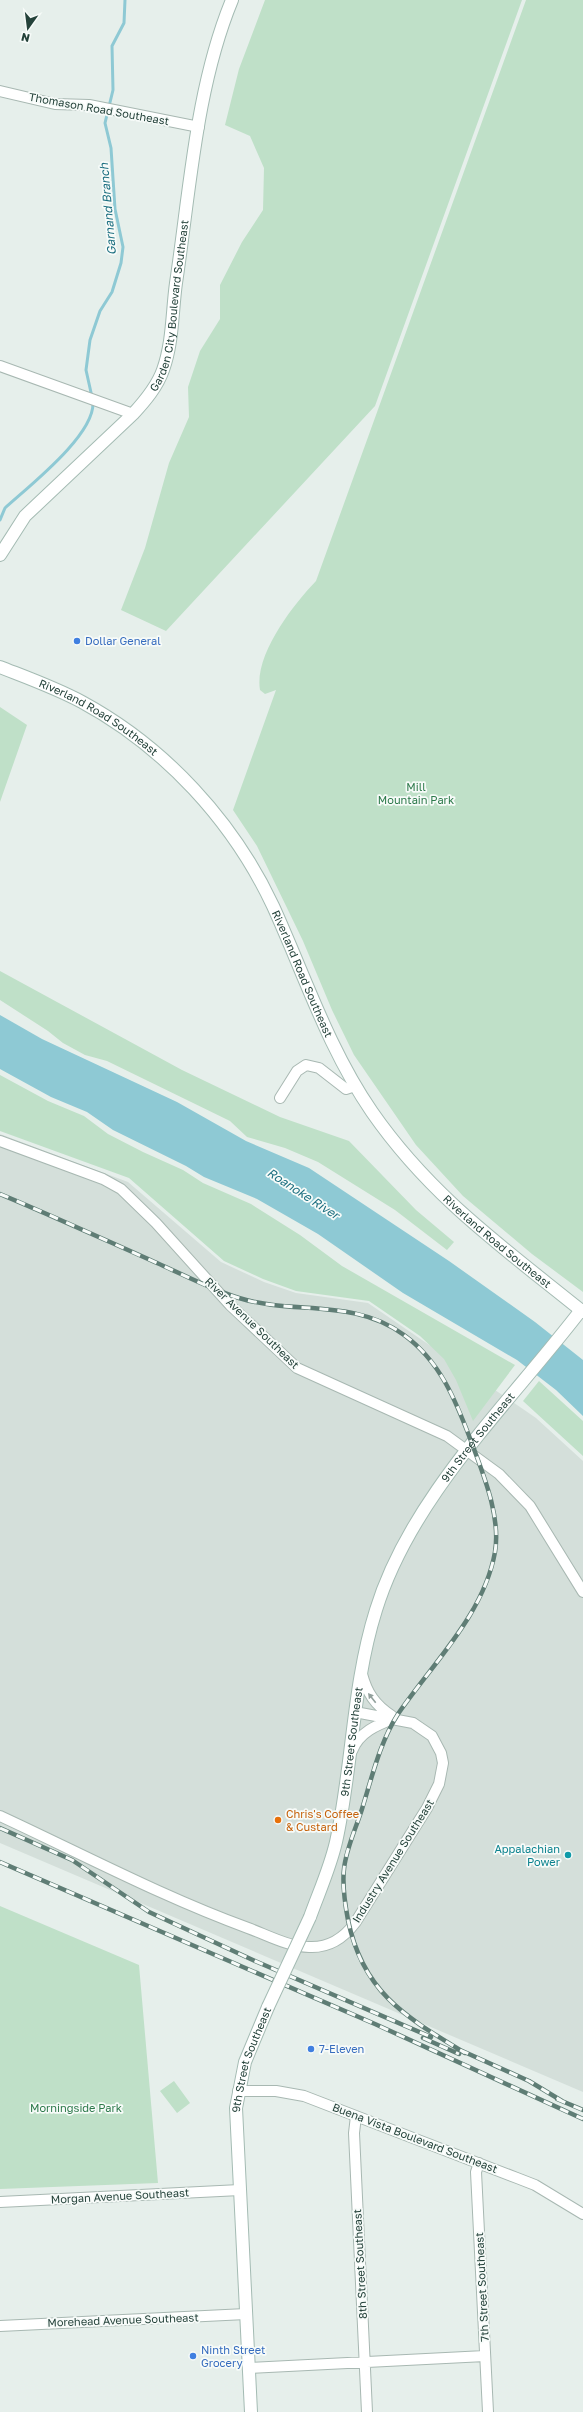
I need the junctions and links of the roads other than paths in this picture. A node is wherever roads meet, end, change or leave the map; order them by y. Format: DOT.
graph roads {
  1 [pos="232,0"];
  2 [pos="0,91"];
  3 [pos="199,127"];
  4 [pos="0,366"];
  5 [pos="133,414"];
  6 [pos="0,555"];
  7 [pos="0,667"];
  8 [pos="355,1086"];
  9 [pos="280,1098"];
  10 [pos="0,1141"];
  11 [pos="582,1311"];
  12 [pos="467,1450"];
  13 [pos="583,1592"];
  14 [pos="361,1670"];
  15 [pos="355,1712"];
  16 [pos="395,1718"];
  17 [pos="347,1764"];
  18 [pos="0,1816"];
  19 [pos="238,2091"];
  20 [pos="356,2116"];
  21 [pos="479,2163"];
  22 [pos="240,2190"];
  23 [pos="0,2202"];
  24 [pos="583,2214"];
  25 [pos="246,2314"];
  26 [pos="0,2326"];
  27 [pos="485,2356"];
  28 [pos="365,2362"];
  29 [pos="248,2368"];
  30 [pos="251,2412"];
  31 [pos="368,2412"];
  32 [pos="488,2412"];
  1 -- 3 [label="street, Garden City Boulevard Southeast"];
  2 -- 3 [label="street, Thomason Road Southeast"];
  3 -- 5 [label="street, Garden City Boulevard Southeast"];
  4 -- 5 [label="street"];
  5 -- 6 [label="street, Garden City Boulevard Southeast"];
  7 -- 8 [label="street, Riverland Road Southeast"];
  8 -- 9 [label="street"];
  8 -- 11 [label="street, Riverland Road Southeast"];
  10 -- 12 [label="street, River Avenue Southeast"];
  11 -- 12 [label="street, 9th Street Southeast"];
  12 -- 13 [label="street, River Avenue Southeast"];
  12 -- 14 [label="street, 9th Street Southeast"];
  14 -- 15 [label="street, 9th Street Southeast"];
  16 -- 14 [label="street, one-way"];
  15 -- 16 [label="street, Industry Avenue Southeast"];
  15 -- 17 [label="street, 9th Street Southeast"];
  16 -- 17 [label="street"];
  16 -- 18 [label="street, Industry Avenue Southeast"];
  17 -- 19 [label="street, 9th Street Southeast, bridge"];
  19 -- 20 [label="street, Buena Vista Boulevard Southeast"];
  19 -- 22 [label="street, 9th Street Southeast"];
  20 -- 21 [label="street, Buena Vista Boulevard Southeast"];
  20 -- 28 [label="street, 8th Street Southeast"];
  21 -- 24 [label="street, Buena Vista Boulevard Southeast"];
  21 -- 27 [label="street, 7th Street Southeast"];
  22 -- 23 [label="street, Morgan Avenue Southeast"];
  22 -- 25 [label="street, 9th Street Southeast"];
  25 -- 26 [label="street, Morehead Avenue Southeast"];
  25 -- 29 [label="street, 9th Street Southeast"];
  27 -- 28 [label="street"];
  27 -- 32 [label="street, 7th Street Southeast"];
  28 -- 29 [label="street"];
  28 -- 31 [label="street, 8th Street Southeast"];
  29 -- 30 [label="street, 9th Street Southeast"];
}
